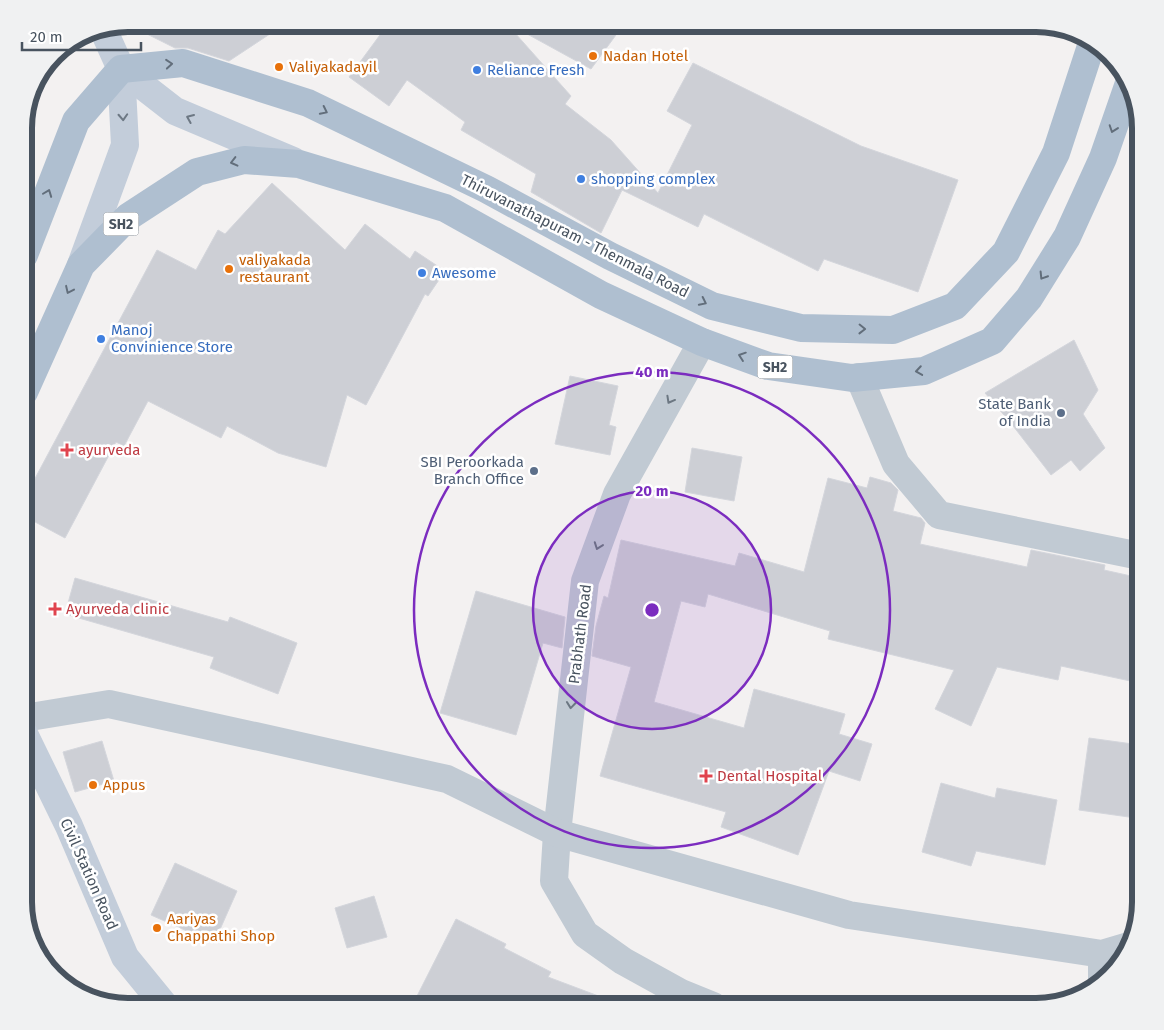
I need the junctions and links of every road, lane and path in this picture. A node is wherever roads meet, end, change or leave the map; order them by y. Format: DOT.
graph roads {
  1 [pos="107,35"];
  2 [pos="1090,50"];
  3 [pos="121,69"];
  4 [pos="1125,95"];
  5 [pos="299,164"];
  6 [pos="33,232"];
  7 [pos="610,256"];
  8 [pos="81,265"];
  9 [pos="601,295"];
  10 [pos="702,342"];
  11 [pos="33,372"];
  12 [pos="859,377"];
  13 [pos="1132,554"];
  14 [pos="33,717"];
  15 [pos="33,752"];
  16 [pos="557,833"];
  17 [pos="1112,959"];
  18 [pos="1102,967"];
  19 [pos="159,998"];
  20 [pos="693,998"];
  1 -- 3 [label="main road"];
  7 -- 2 [label="main road, Thiruvanathapuram - Thenmala Road, one-way"];
  5 -- 3 [label="main road, one-way"];
  6 -- 3 [label="main road, one-way"];
  3 -- 7 [label="main road, Thiruvanathapuram - Thenmala Road, one-way"];
  3 -- 8 [label="main road, one-way"];
  4 -- 12 [label="main road, SH2, one-way"];
  5 -- 8 [label="main road, SH2, one-way"];
  5 -- 9 [label="main road, SH2"];
  7 -- 9 [label="main road"];
  8 -- 11 [label="main road, SH2, one-way"];
  9 -- 10 [label="main road, SH2"];
  12 -- 10 [label="main road, SH2, one-way"];
  10 -- 16 [label="street, Prabhath Road, one-way"];
  12 -- 13 [label="street"];
  14 -- 16 [label="street"];
  15 -- 19 [label="main road, Civil Station Road"];
  16 -- 18 [label="street"];
  16 -- 20 [label="street, Prabhath Road"];
  17 -- 18 [label="street"];
}
